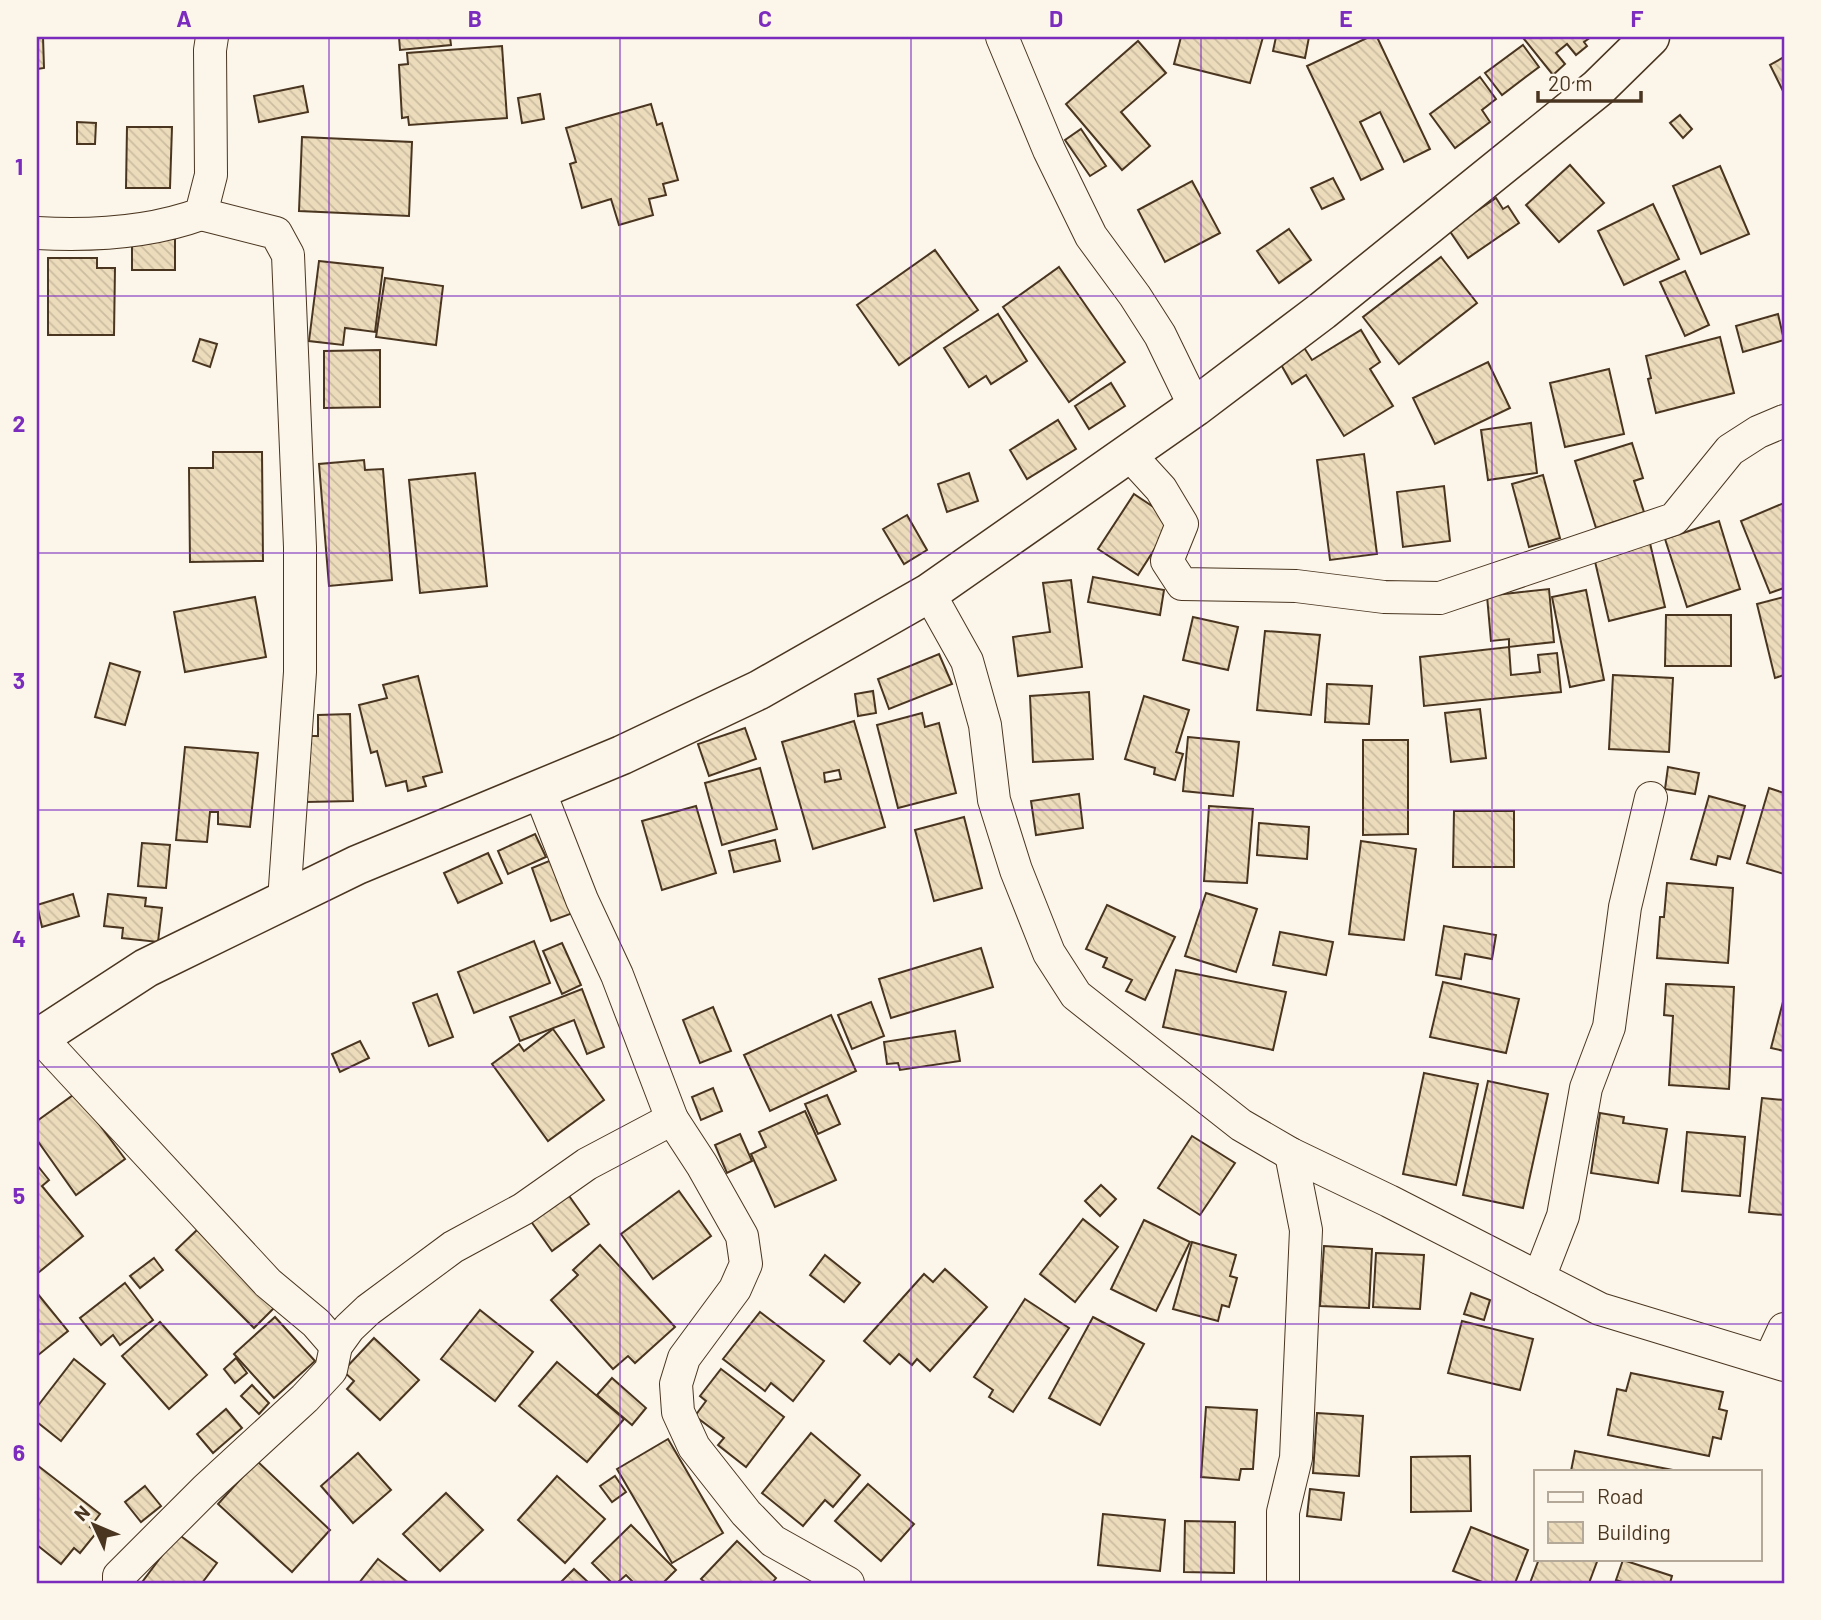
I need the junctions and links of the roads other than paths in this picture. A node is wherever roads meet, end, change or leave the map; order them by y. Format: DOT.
graph roads {
  1 [pos="212,37"];
  2 [pos="1002,37"];
  3 [pos="1650,37"];
  4 [pos="201,214"];
  5 [pos="37,233"];
  6 [pos="1195,407"];
  7 [pos="1784,421"];
  8 [pos="1129,454"];
  9 [pos="929,593"];
  10 [pos="539,790"];
  11 [pos="1650,798"];
  12 [pos="284,901"];
  13 [pos="38,1038"];
  14 [pos="672,1119"];
  15 [pos="1291,1154"];
  16 [pos="1539,1278"];
  17 [pos="1784,1329"];
  18 [pos="336,1346"];
  19 [pos="1777,1362"];
  20 [pos="118,1583"];
  21 [pos="848,1583"];
  22 [pos="1283,1583"];
  1 -- 4 [label="street"];
  2 -- 6 [label="street"];
  3 -- 6 [label="street"];
  4 -- 5 [label="street"];
  4 -- 12 [label="street"];
  6 -- 8 [label="street"];
  7 -- 8 [label="street"];
  8 -- 9 [label="street"];
  9 -- 10 [label="street"];
  9 -- 15 [label="street"];
  10 -- 12 [label="street"];
  10 -- 14 [label="street"];
  11 -- 16 [label="street"];
  12 -- 13 [label="street"];
  13 -- 18 [label="street"];
  14 -- 18 [label="street"];
  14 -- 21 [label="street"];
  15 -- 16 [label="street"];
  15 -- 22 [label="street"];
  16 -- 19 [label="street"];
  17 -- 19 [label="street"];
  18 -- 20 [label="street"];
}
